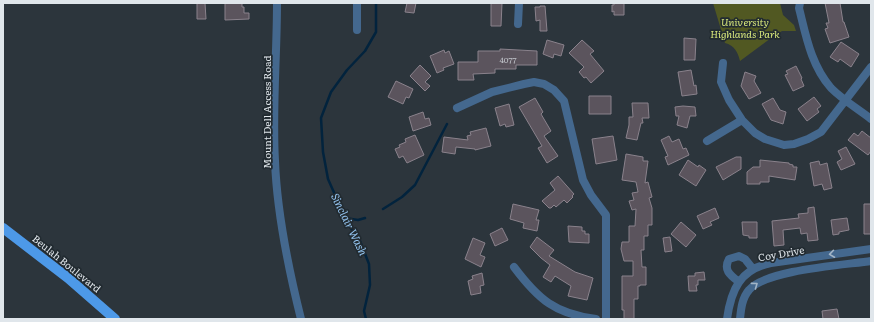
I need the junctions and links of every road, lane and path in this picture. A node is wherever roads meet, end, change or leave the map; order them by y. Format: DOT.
graph roads {
  1 [pos="277,3"];
  2 [pos="357,3"];
  3 [pos="519,3"];
  4 [pos="799,5"];
  5 [pos="518,24"];
  6 [pos="357,30"];
  7 [pos="723,63"];
  8 [pos="871,68"];
  9 [pos="845,100"];
  10 [pos="457,108"];
  11 [pos="871,118"];
  12 [pos="742,120"];
  13 [pos="707,141"];
  14 [pos="3,228"];
  15 [pos="871,249"];
  16 [pos="871,261"];
  17 [pos="514,267"];
  18 [pos="753,269"];
  19 [pos="739,282"];
  20 [pos="115,319"];
  21 [pos="301,319"];
  22 [pos="596,319"];
  23 [pos="606,319"];
  24 [pos="728,319"];
  25 [pos="740,319"];
  1 -- 21 [label="street, Mount Dell Access Road"];
  2 -- 6 [label="street"];
  3 -- 5 [label="street"];
  4 -- 9 [label="street"];
  7 -- 12 [label="street"];
  8 -- 9 [label="street"];
  9 -- 11 [label="street"];
  9 -- 12 [label="street"];
  10 -- 23 [label="street"];
  12 -- 13 [label="street"];
  14 -- 20 [label="main road, Beulah Boulevard"];
  15 -- 18 [label="street, Coy Drive, one-way"];
  25 -- 16 [label="street, Coy Drive, one-way"];
  17 -- 22 [label="street"];
  18 -- 19 [label="street, Coy Drive"];
  18 -- 19 [label="street"];
  19 -- 24 [label="street, Coy Drive"];
}
